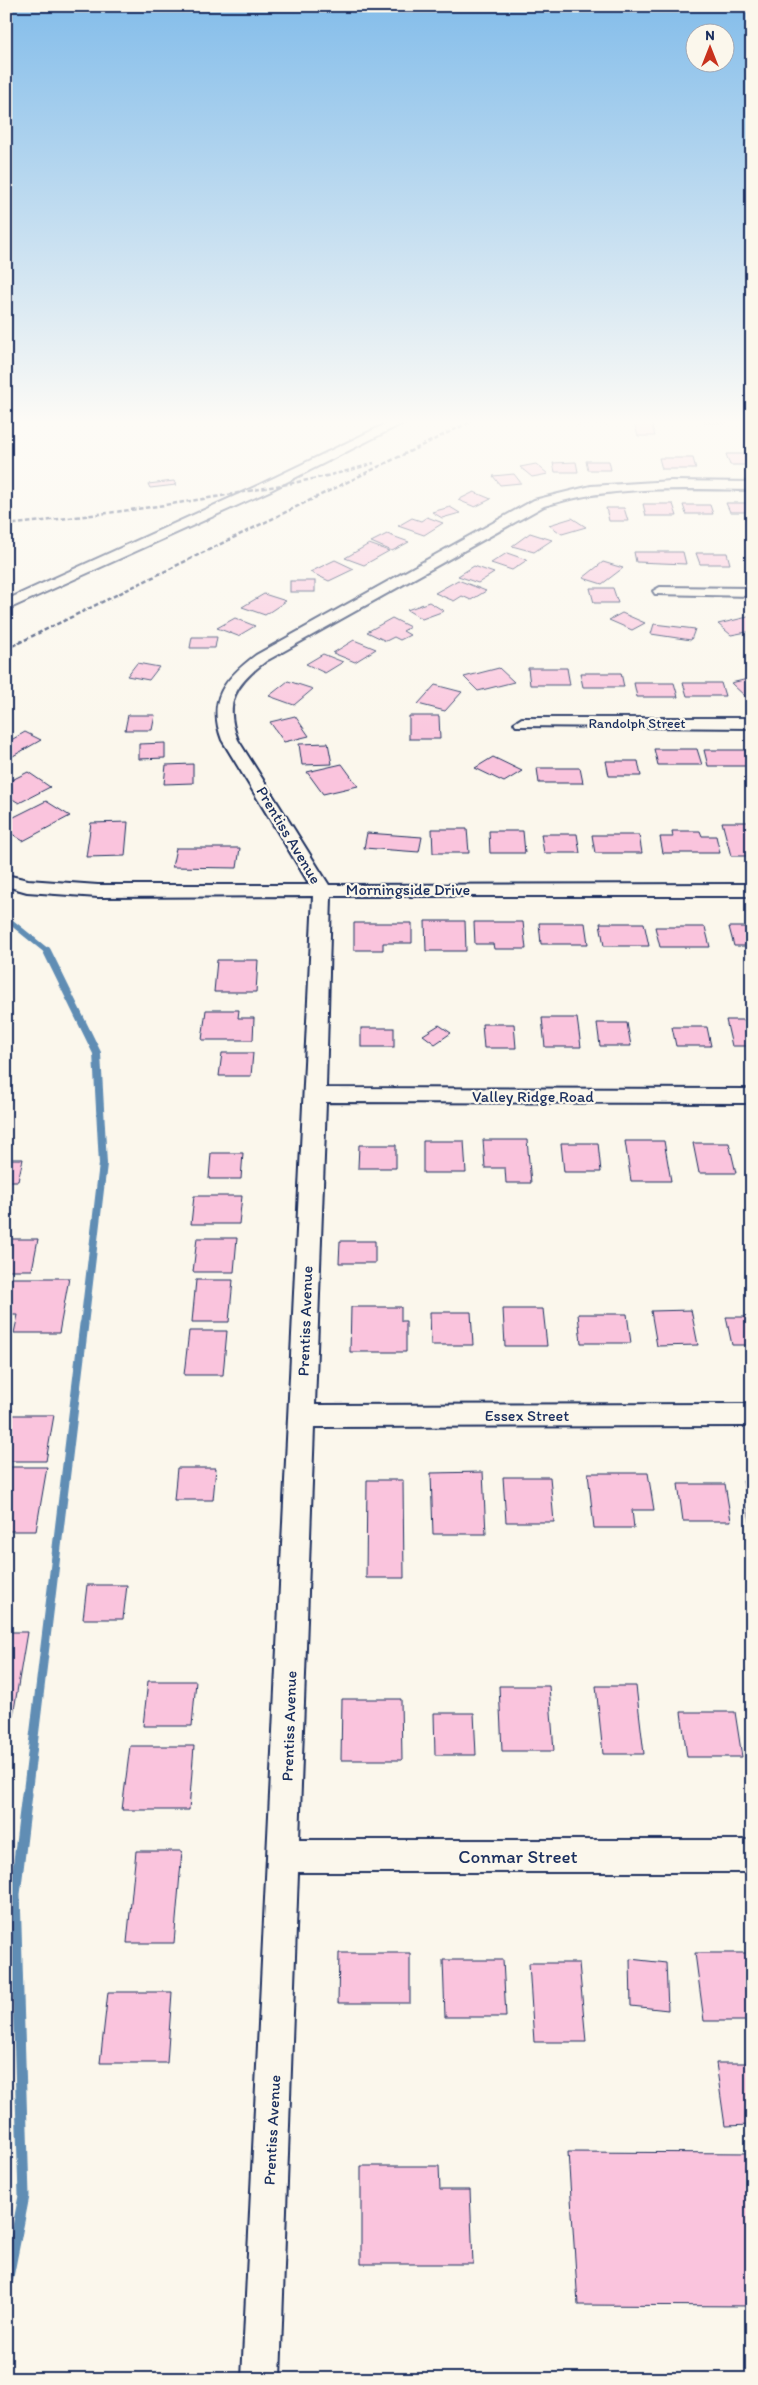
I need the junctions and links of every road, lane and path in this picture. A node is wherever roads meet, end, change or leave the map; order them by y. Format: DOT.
graph roads {
  1 [pos="169,531"];
  2 [pos="486,531"];
  3 [pos="660,591"];
  4 [pos="752,592"];
  5 [pos="6,606"];
  6 [pos="522,722"];
  7 [pos="752,723"];
  8 [pos="6,880"];
  9 [pos="322,889"];
  10 [pos="752,890"];
  11 [pos="315,1095"];
  12 [pos="752,1096"];
  13 [pos="752,1415"];
  14 [pos="301,1416"];
  15 [pos="284,1856"];
  16 [pos="752,1856"];
  17 [pos="261,2379"];
  1 -- 5 [label="street"];
  2 -- 9 [label="street, Prentiss Avenue"];
  3 -- 4 [label="street"];
  6 -- 7 [label="street, Randolph Street"];
  8 -- 9 [label="street, Morningside Drive"];
  9 -- 10 [label="street, Morningside Drive"];
  9 -- 11 [label="street, Prentiss Avenue"];
  11 -- 12 [label="street, Valley Ridge Road"];
  11 -- 14 [label="street, Prentiss Avenue"];
  13 -- 14 [label="street, Essex Street"];
  14 -- 15 [label="street, Prentiss Avenue"];
  15 -- 16 [label="street, Conmar Street"];
  15 -- 17 [label="street, Prentiss Avenue"];
}
